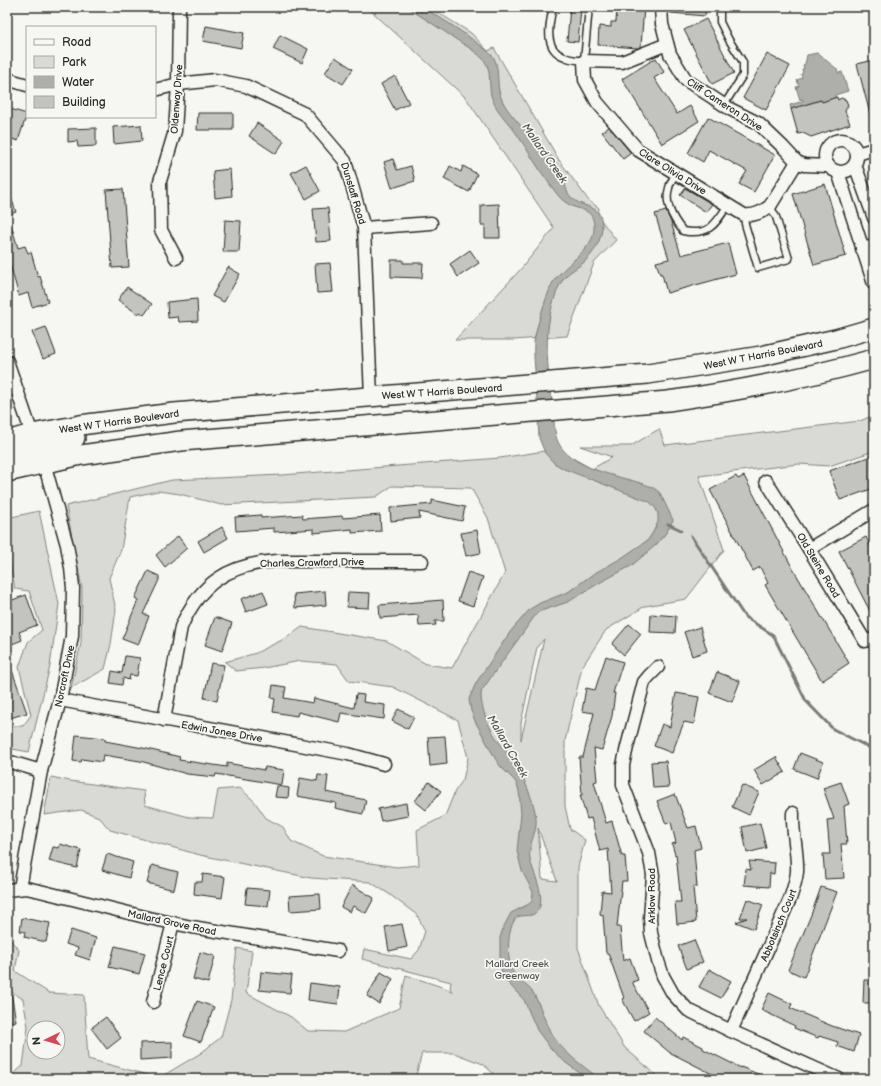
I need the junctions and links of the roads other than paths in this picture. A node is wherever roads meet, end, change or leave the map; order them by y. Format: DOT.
graph roads {
  1 [pos="179,7"];
  2 [pos="554,7"];
  3 [pos="589,7"];
  4 [pos="661,7"];
  5 [pos="720,7"];
  6 [pos="667,44"];
  7 [pos="584,62"];
  8 [pos="7,79"];
  9 [pos="178,84"];
  10 [pos="26,85"];
  11 [pos="156,90"];
  12 [pos="724,105"];
  13 [pos="874,149"];
  14 [pos="856,159"];
  15 [pos="797,162"];
  16 [pos="833,169"];
  17 [pos="676,174"];
  18 [pos="728,205"];
  19 [pos="770,206"];
  20 [pos="744,214"];
  21 [pos="874,218"];
  22 [pos="431,223"];
  23 [pos="364,228"];
  24 [pos="868,248"];
  25 [pos="176,258"];
  26 [pos="874,284"];
  27 [pos="874,328"];
  28 [pos="874,359"];
  29 [pos="7,361"];
  30 [pos="371,397"];
  31 [pos="153,415"];
  32 [pos="32,434"];
  33 [pos="7,441"];
  34 [pos="7,460"];
  35 [pos="44,463"];
  36 [pos="7,472"];
  37 [pos="766,480"];
  38 [pos="874,510"];
  39 [pos="810,549"];
  40 [pos="422,561"];
  41 [pos="874,639"];
  42 [pos="658,667"];
  43 [pos="60,700"];
  44 [pos="164,720"];
  45 [pos="7,761"];
  46 [pos="384,764"];
  47 [pos="41,771"];
  48 [pos="793,813"];
  49 [pos="20,888"];
  50 [pos="7,890"];
  51 [pos="173,923"];
  52 [pos="338,951"];
  53 [pos="153,1002"];
  54 [pos="731,1031"];
  55 [pos="839,1079"];
  1 -- 9 [label="street, Oldenway Drive"];
  2 -- 7 [label="lane"];
  3 -- 7 [label="lane"];
  4 -- 6 [label="street, Cliff Cameron Drive"];
  5 -- 12 [label="lane"];
  6 -- 7 [label="street"];
  6 -- 12 [label="street, Cliff Cameron Drive"];
  7 -- 17 [label="street, Clare Olivia Drive"];
  8 -- 10 [label="street"];
  9 -- 11 [label="street, Dunstaff Road"];
  9 -- 23 [label="street, Dunstaff Road"];
  9 -- 25 [label="street, Oldenway Drive"];
  12 -- 15 [label="street, Cliff Cameron Drive"];
  13 -- 14 [label="street"];
  14 -- 16 [label="street"];
  14 -- 16 [label="street"];
  14 -- 21 [label="street"];
  15 -- 16 [label="street"];
  15 -- 19 [label="street"];
  16 -- 24 [label="street"];
  17 -- 18 [label="street, Clare Olivia Drive"];
  17 -- 18 [label="lane"];
  18 -- 20 [label="street, Clare Olivia Drive"];
  19 -- 20 [label="street"];
  19 -- 20 [label="lane"];
  22 -- 23 [label="street"];
  23 -- 30 [label="street, Dunstaff Road"];
  24 -- 26 [label="street"];
  27 -- 30 [label="main road, West W T Harris Boulevard"];
  28 -- 35 [label="main road"];
  29 -- 32 [label="street"];
  30 -- 31 [label="main road, West W T Harris Boulevard"];
  31 -- 32 [label="main road, West W T Harris Boulevard"];
  31 -- 35 [label="main road"];
  32 -- 33 [label="main road, West W T Harris Boulevard"];
  32 -- 34 [label="main road"];
  35 -- 36 [label="main road"];
  35 -- 43 [label="street, Norcroft Drive"];
  37 -- 39 [label="street, Old Steine Road"];
  38 -- 39 [label="street"];
  39 -- 41 [label="street, Old Steine Road"];
  40 -- 44 [label="street, Charles Crawford Drive"];
  42 -- 54 [label="street, Arklow Road"];
  43 -- 44 [label="street, Edwin Jones Drive"];
  43 -- 47 [label="street, Norcroft Drive"];
  44 -- 46 [label="street, Edwin Jones Drive"];
  45 -- 47 [label="street"];
  47 -- 49 [label="street, Norcroft Drive"];
  48 -- 54 [label="street, Abbotsinch Court"];
  49 -- 50 [label="street, Mallard Grove Road"];
  49 -- 51 [label="street, Mallard Grove Road"];
  51 -- 52 [label="street, Mallard Grove Road"];
  51 -- 53 [label="street, Lence Court"];
  54 -- 55 [label="street, Arklow Road"];
}
